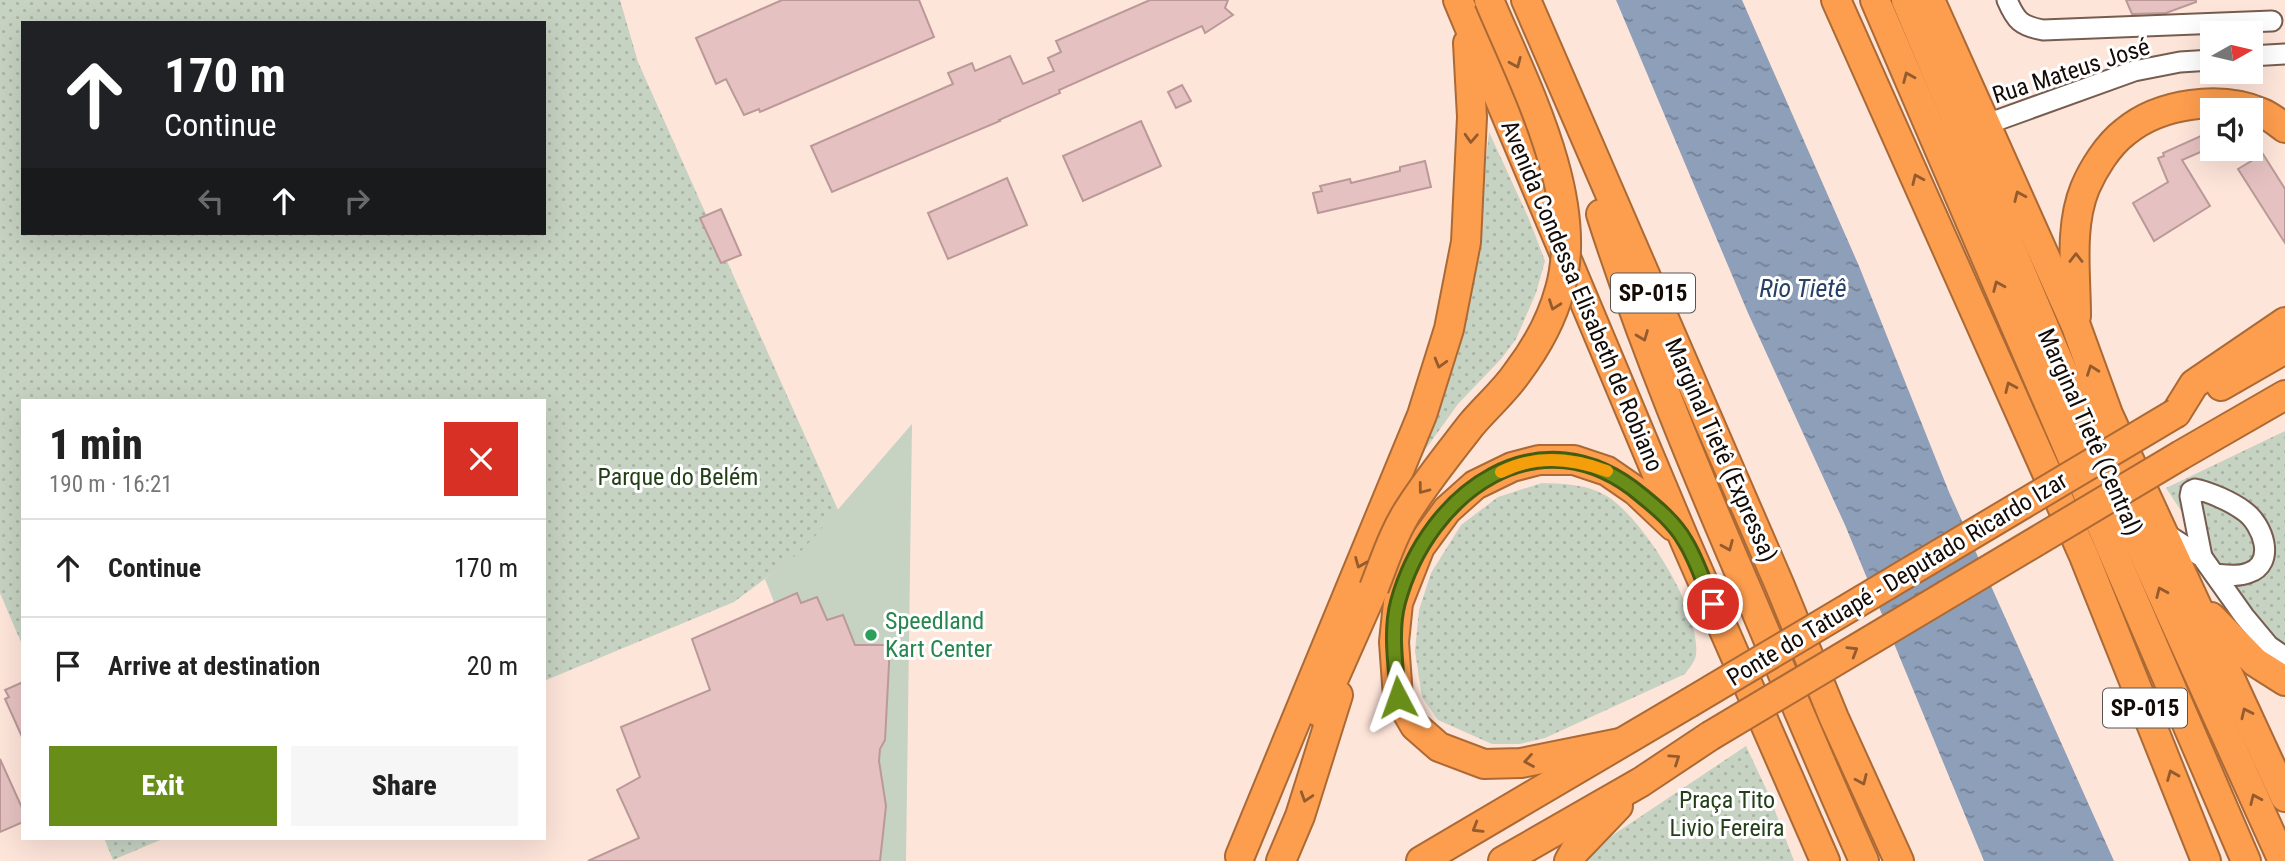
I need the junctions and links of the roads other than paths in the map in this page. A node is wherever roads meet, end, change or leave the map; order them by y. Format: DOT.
graph roads {
  1 [pos="1489,0"];
  2 [pos="1526,0"];
  3 [pos="1836,0"];
  4 [pos="1875,0"];
  5 [pos="1912,0"];
  6 [pos="2007,0"];
  7 [pos="1462,10"];
  8 [pos="2272,22"];
  9 [pos="2285,54"];
  10 [pos="2263,55"];
  11 [pos="2200,61"];
  12 [pos="1987,124"];
  13 [pos="2285,128"];
  14 [pos="1582,130"];
  15 [pos="2285,322"];
  16 [pos="2076,326"];
  17 [pos="2285,349"];
  18 [pos="2285,395"];
  19 [pos="2176,413"];
  20 [pos="2285,418"];
  21 [pos="2189,450"];
  22 [pos="2163,532"];
  23 [pos="1685,541"];
  24 [pos="2202,557"];
  25 [pos="2220,582"];
  26 [pos="2189,589"];
  27 [pos="1363,615"];
  28 [pos="2219,628"];
  29 [pos="2285,657"];
  30 [pos="2285,681"];
  31 [pos="1620,743"];
  32 [pos="1641,782"];
  33 [pos="2285,797"];
  34 [pos="1238,858"];
  35 [pos="1824,859"];
  36 [pos="1281,861"];
  37 [pos="1421,861"];
  38 [pos="1503,861"];
  39 [pos="1569,861"];
  40 [pos="1864,861"];
  41 [pos="1899,861"];
  42 [pos="2206,861"];
  43 [pos="2246,861"];
  44 [pos="2283,861"];
  1 -- 27 [label="highway, one-way, bridge"];
  2 -- 14 [label="highway, Marginal Tietê (Expressa) / SP-015"];
  42 -- 3 [label="highway, SP-015, one-way"];
  43 -- 4 [label="highway, Marginal Tietê (Central), one-way"];
  5 -- 12 [label="highway"];
  44 -- 5 [label="highway, Marginal Tietê (Central), one-way"];
  6 -- 8 [label="street"];
  7 -- 23 [label="highway, Avenida Condessa Elisabeth de Robiano"];
  7 -- 34 [label="highway, one-way"];
  9 -- 10 [label="street"];
  11 -- 12 [label="street, Rua Mateus José"];
  16 -- 12 [label="highway, one-way"];
  16 -- 13 [label="highway, one-way"];
  14 -- 40 [label="highway, SP-015, one-way"];
  14 -- 41 [label="highway, Marginal Tietê (Expressa) / SP-015, one-way"];
  15 -- 19 [label="highway"];
  22 -- 16 [label="highway, one-way"];
  17 -- 19 [label="highway, Ponte do Tatuapé - Deputado Ricardo Izar"];
  18 -- 21 [label="highway, Ponte do Tatuapé - Deputado Ricardo Izar"];
  19 -- 31 [label="highway, Ponte do Tatuapé - Deputado Ricardo Izar, bridge"];
  20 -- 21 [label="highway"];
  32 -- 21 [label="highway, Ponte do Tatuapé - Deputado Ricardo Izar, one-way, bridge"];
  22 -- 24 [label="street"];
  22 -- 26 [label="highway"];
  31 -- 23 [label="highway, one-way"];
  23 -- 35 [label="highway, Avenida Condessa Elisabeth de Robiano"];
  24 -- 25 [label="street"];
  24 -- 25 [label="street"];
  25 -- 28 [label="street"];
  25 -- 29 [label="street"];
  26 -- 28 [label="highway"];
  33 -- 26 [label="highway, one-way"];
  27 -- 34 [label="highway"];
  27 -- 36 [label="highway, one-way"];
  28 -- 30 [label="highway"];
  31 -- 37 [label="highway, Ponte do Tatuapé - Deputado Ricardo Izar, one-way"];
  32 -- 38 [label="highway"];
  32 -- 39 [label="highway"];
}
